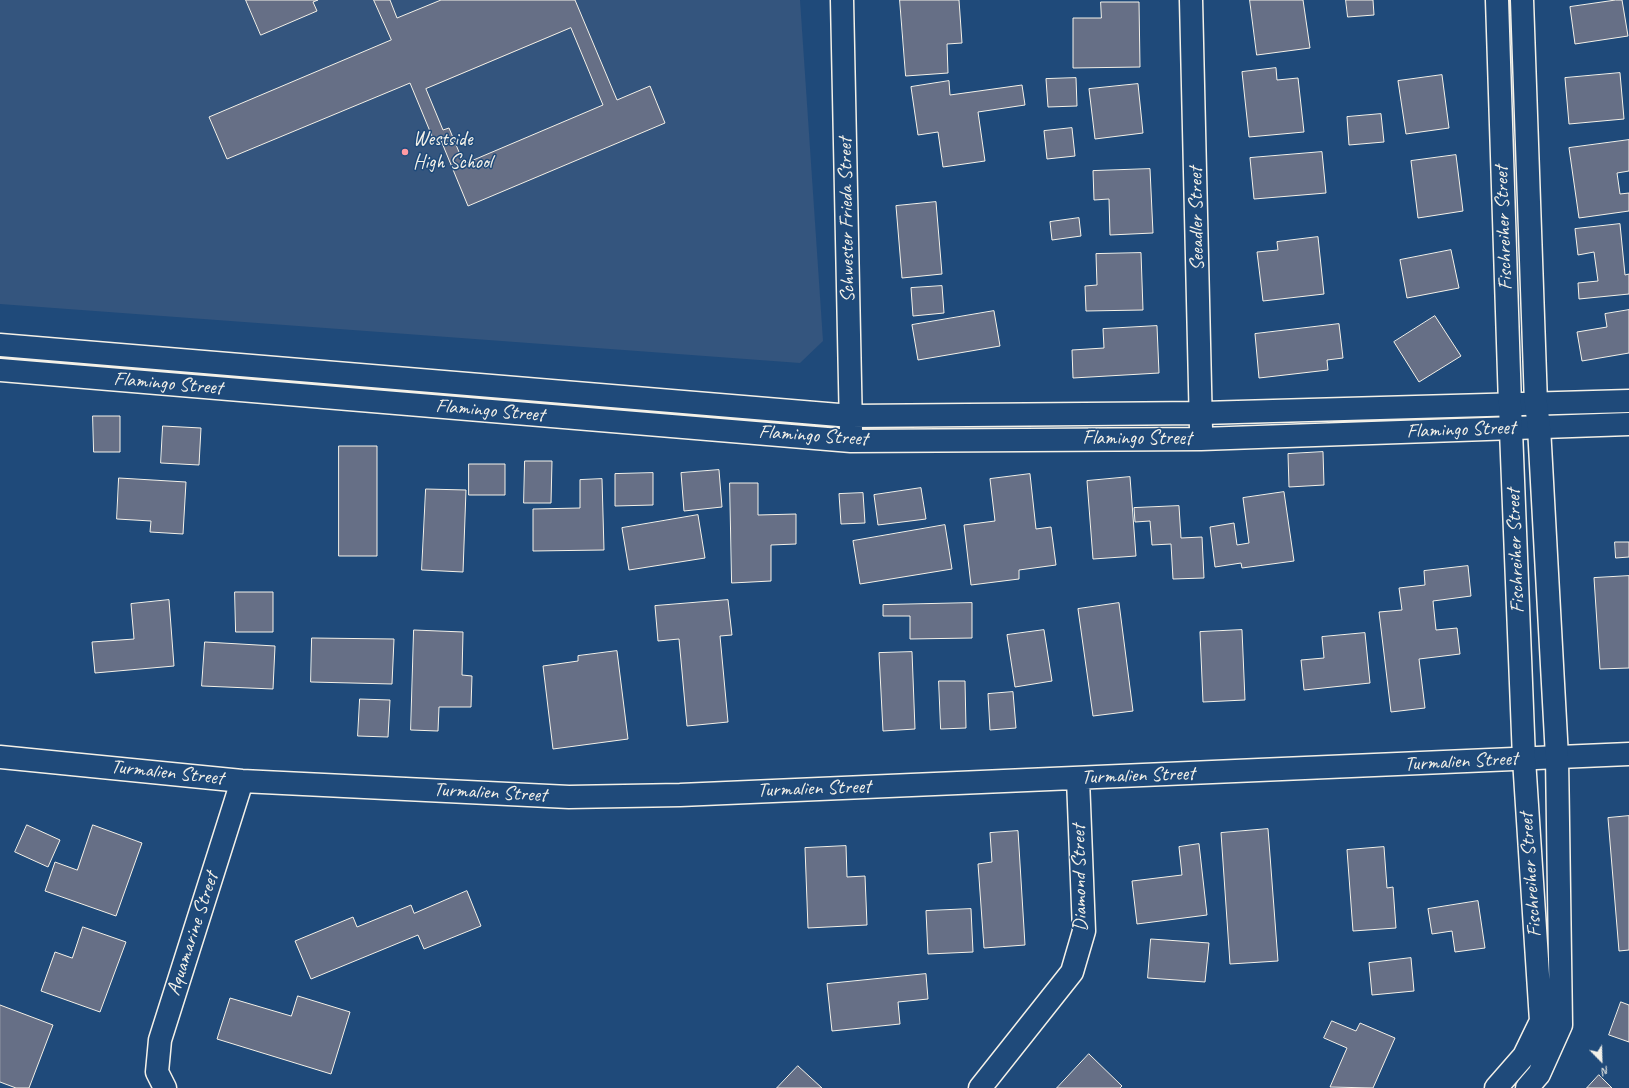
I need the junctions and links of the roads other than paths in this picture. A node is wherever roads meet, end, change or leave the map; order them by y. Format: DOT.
graph roads {
  1 [pos="842,0"];
  2 [pos="1191,0"];
  3 [pos="1497,0"];
  4 [pos="1522,0"];
  5 [pos="0,345"];
  6 [pos="0,370"];
  7 [pos="1629,401"];
  8 [pos="1536,404"];
  9 [pos="1510,405"];
  10 [pos="1202,413"];
  11 [pos="851,416"];
  12 [pos="1629,424"];
  13 [pos="1539,427"];
  14 [pos="1511,428"];
  15 [pos="1201,439"];
  16 [pos="851,441"];
  17 [pos="1629,754"];
  18 [pos="0,757"];
  19 [pos="1557,757"];
  20 [pos="1524,759"];
  21 [pos="1078,779"];
  22 [pos="242,781"];
  23 [pos="165,1088"];
  24 [pos="980,1088"];
  25 [pos="1496,1088"];
  26 [pos="1527,1088"];
  1 -- 11 [label="street, Schwester Frieda Street"];
  2 -- 10 [label="street, Seeadler Street"];
  3 -- 9 [label="street, Fischreiher Street"];
  4 -- 8 [label="street, Fischreiher Street"];
  5 -- 11 [label="street, Flamingo Street"];
  6 -- 16 [label="street, Flamingo Street"];
  7 -- 8 [label="street, Flamingo Street"];
  8 -- 9 [label="street, Flamingo Street"];
  8 -- 13 [label="street, Fischreiher Street"];
  9 -- 10 [label="street, Flamingo Street"];
  9 -- 14 [label="street, Fischreiher Street"];
  10 -- 11 [label="street, Flamingo Street"];
  10 -- 15 [label="street, Seeadler Street"];
  11 -- 16 [label="street, Schwester Frieda Street"];
  12 -- 13 [label="street, Flamingo Street"];
  13 -- 14 [label="street, Flamingo Street"];
  13 -- 19 [label="street, Fischreiher Street"];
  14 -- 15 [label="street, Flamingo Street"];
  14 -- 20 [label="street, Fischreiher Street"];
  15 -- 16 [label="street, Flamingo Street"];
  17 -- 19 [label="street, Turmalien Street"];
  18 -- 22 [label="street, Turmalien Street"];
  19 -- 20 [label="street, Turmalien Street"];
  19 -- 26 [label="street, Fischreiher Street"];
  20 -- 21 [label="street, Turmalien Street"];
  20 -- 25 [label="street, Fischreiher Street"];
  21 -- 22 [label="street, Turmalien Street"];
  21 -- 24 [label="street, Diamond Street"];
  22 -- 23 [label="street, Aquamarine Street"];
}
